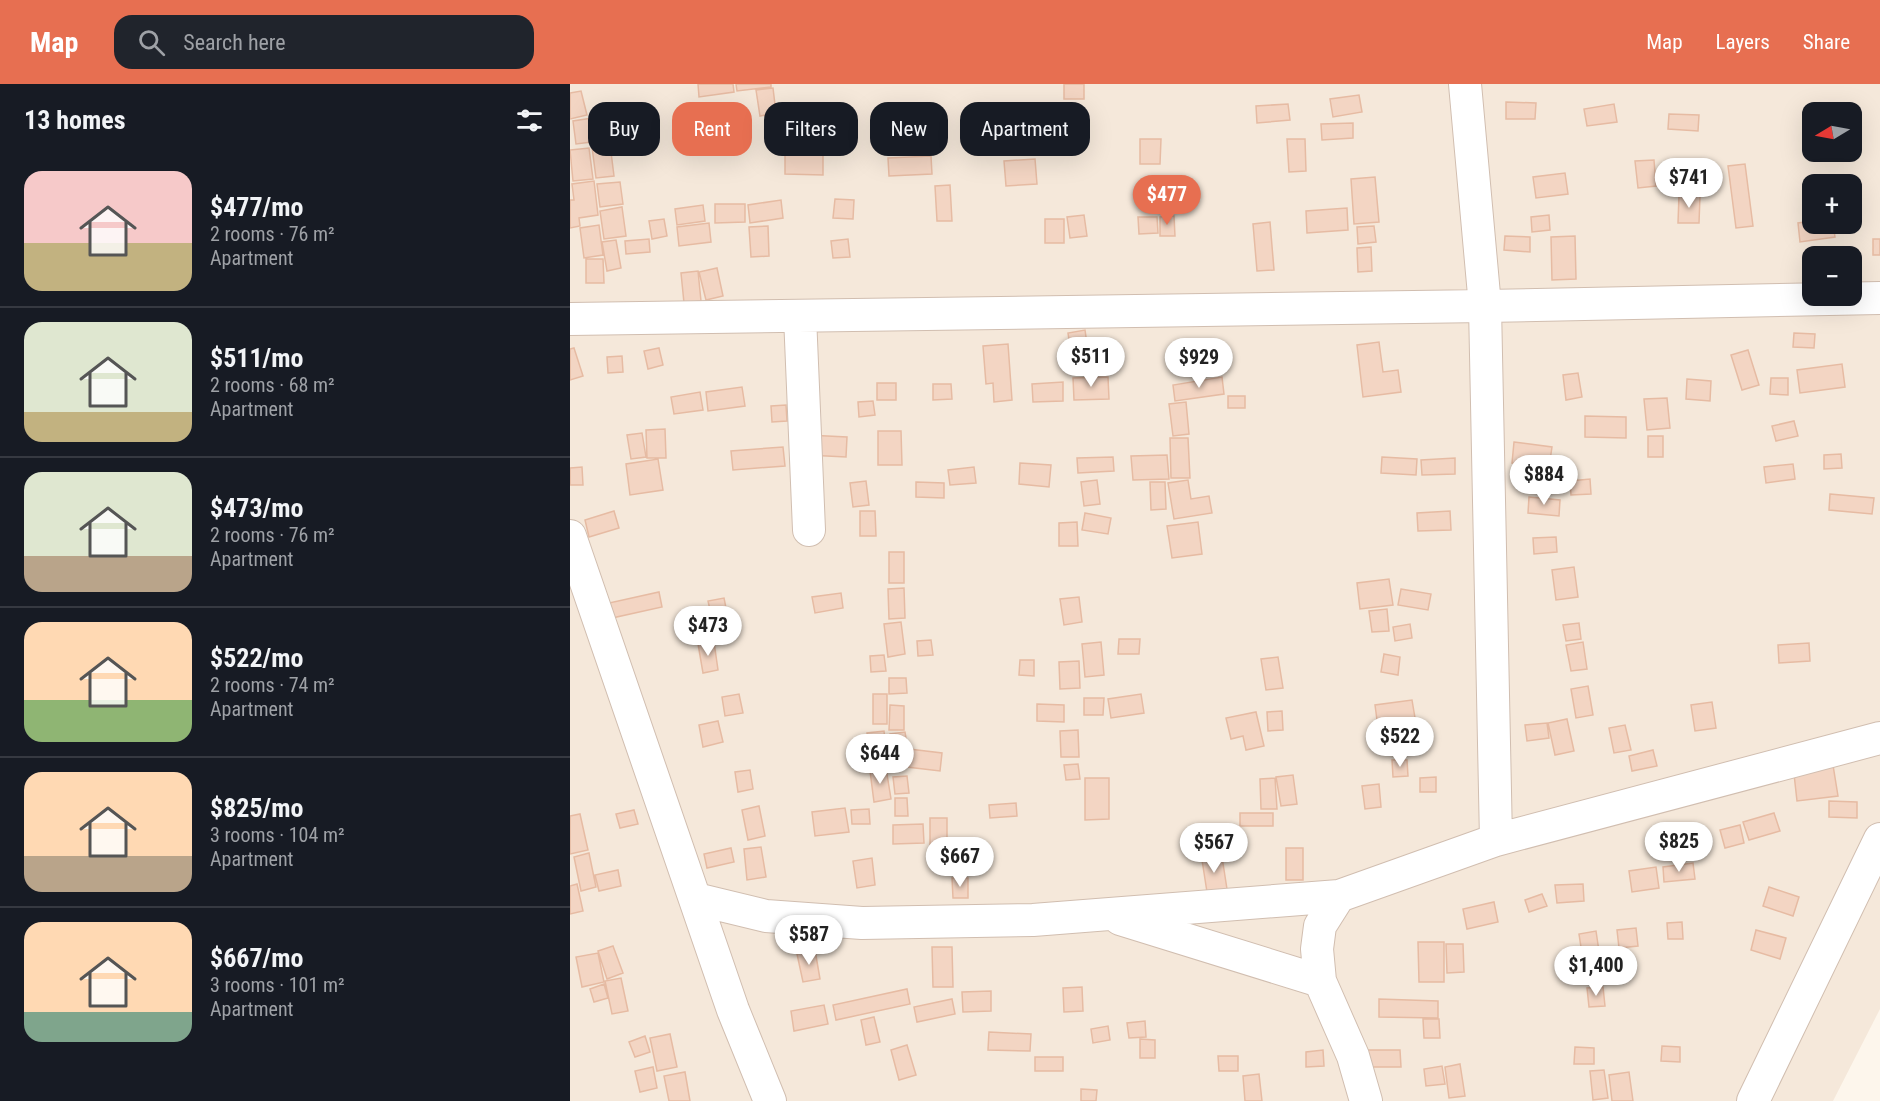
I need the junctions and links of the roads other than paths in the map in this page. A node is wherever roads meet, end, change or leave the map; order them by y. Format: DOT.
graph roads {
  1 [pos="1465,84"];
  2 [pos="1880,298"];
  3 [pos="1485,306"];
  4 [pos="800,316"];
  5 [pos="570,319"];
  6 [pos="809,530"];
  7 [pos="570,536"];
  8 [pos="1880,738"];
  9 [pos="1880,839"];
  10 [pos="1496,840"];
  11 [pos="1339,896"];
  12 [pos="696,899"];
  13 [pos="1105,914"];
  14 [pos="1320,981"];
  15 [pos="770,1101"];
  16 [pos="1366,1101"];
  17 [pos="1753,1101"];
  1 -- 3 [label="street"];
  2 -- 3 [label="street"];
  3 -- 4 [label="street"];
  3 -- 10 [label="street"];
  4 -- 5 [label="street"];
  4 -- 6 [label="street"];
  7 -- 12 [label="street"];
  8 -- 10 [label="street"];
  9 -- 17 [label="street"];
  10 -- 11 [label="street"];
  11 -- 13 [label="street"];
  11 -- 14 [label="street"];
  12 -- 13 [label="street"];
  12 -- 15 [label="street"];
  13 -- 14 [label="street"];
  14 -- 16 [label="street"];
}
